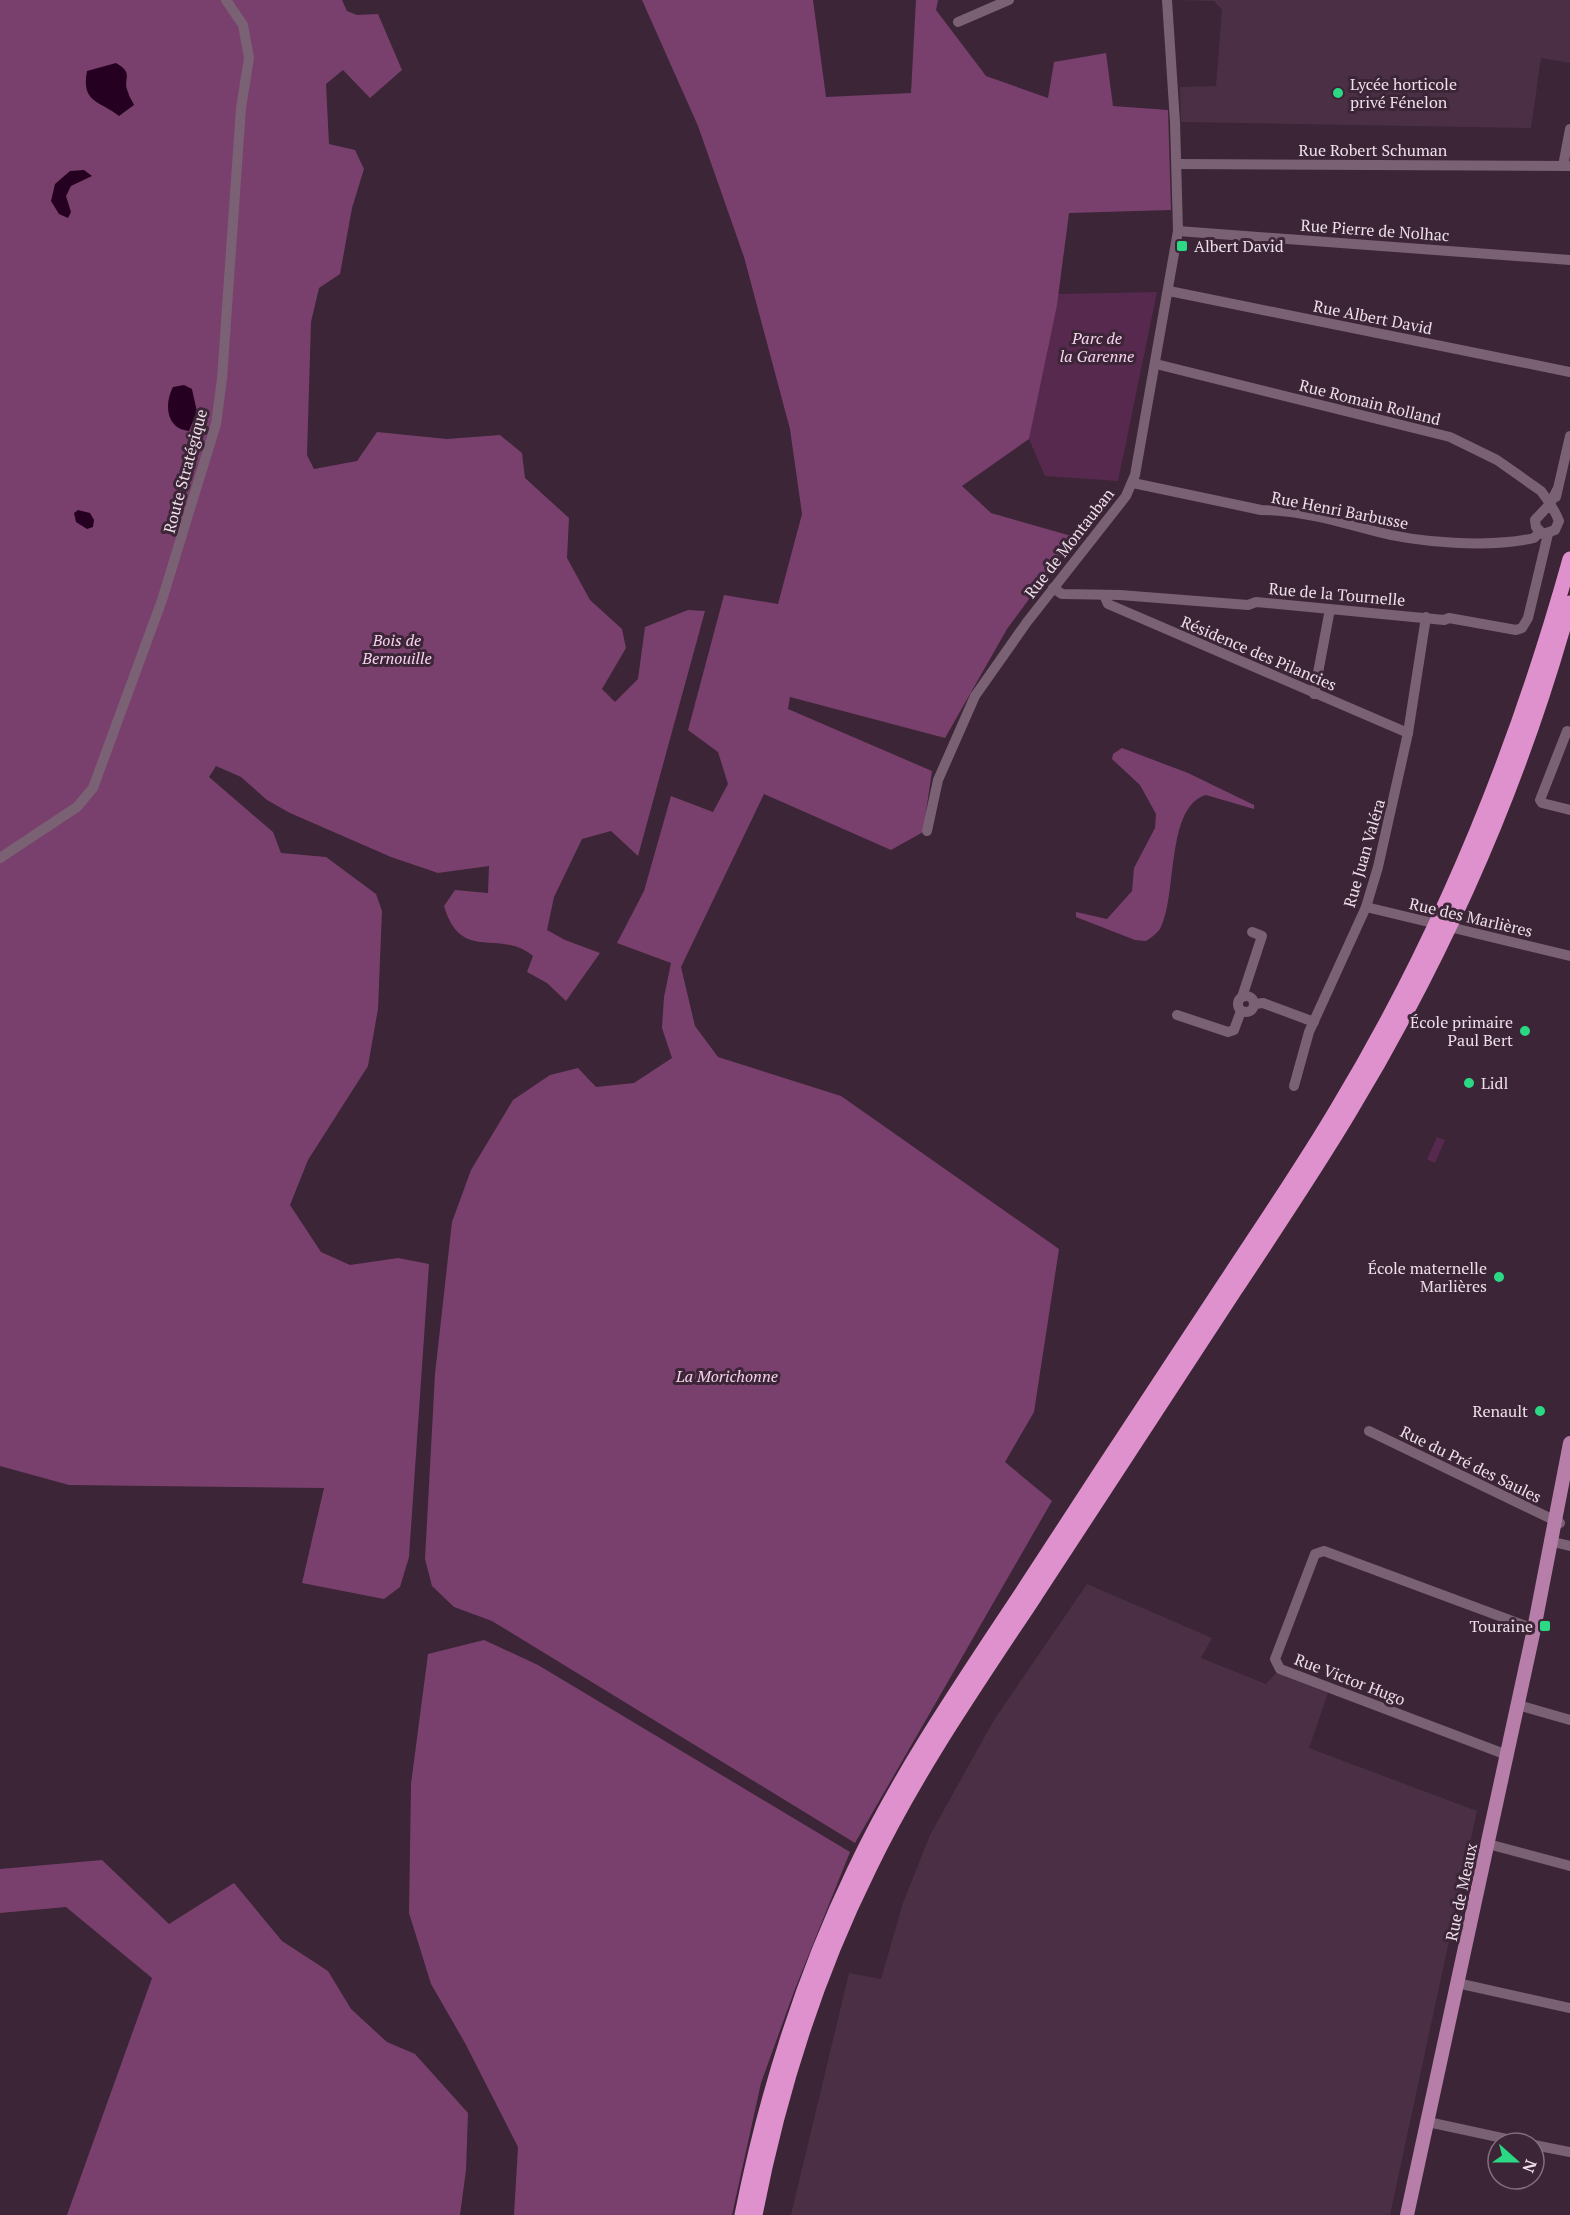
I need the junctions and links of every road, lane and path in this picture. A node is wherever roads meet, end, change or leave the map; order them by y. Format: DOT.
graph roads {
  1 [pos="226,0"];
  2 [pos="1009,0"];
  3 [pos="1167,0"];
  4 [pos="958,22"];
  5 [pos="1570,129"];
  6 [pos="1177,164"];
  7 [pos="1567,166"];
  8 [pos="1178,231"];
  9 [pos="1570,260"];
  10 [pos="1169,291"];
  11 [pos="1156,364"];
  12 [pos="1570,372"];
  13 [pos="1570,436"];
  14 [pos="1133,483"];
  15 [pos="1558,487"];
  16 [pos="1541,491"];
  17 [pos="1549,509"];
  18 [pos="1564,526"];
  19 [pos="1544,533"];
  20 [pos="1570,559"];
  21 [pos="1053,588"];
  22 [pos="1104,596"];
  23 [pos="1570,603"];
  24 [pos="1330,609"];
  25 [pos="1426,617"];
  26 [pos="1314,694"];
  27 [pos="1567,731"];
  28 [pos="1408,733"];
  29 [pos="1570,810"];
  30 [pos="927,831"];
  31 [pos="0,858"];
  32 [pos="1366,907"];
  33 [pos="1450,910"];
  34 [pos="1252,932"];
  35 [pos="1570,956"];
  36 [pos="1242,997"];
  37 [pos="1255,1004"];
  38 [pos="1241,1011"];
  39 [pos="1177,1015"];
  40 [pos="1314,1022"];
  41 [pos="1294,1086"];
  42 [pos="1369,1431"];
  43 [pos="1570,1443"];
  44 [pos="1570,1476"];
  45 [pos="1557,1522"];
  46 [pos="1552,1542"];
  47 [pos="1570,1546"];
  48 [pos="1534,1629"];
  49 [pos="1518,1705"];
  50 [pos="1570,1720"];
  51 [pos="1507,1755"];
  52 [pos="1488,1844"];
  53 [pos="1570,1866"];
  54 [pos="861,1870"];
  55 [pos="1457,1983"];
  56 [pos="1570,2008"];
  57 [pos="1428,2122"];
  58 [pos="1486,2134"];
  59 [pos="1546,2147"];
  60 [pos="1570,2152"];
  61 [pos="742,2215"];
  62 [pos="754,2215"];
  63 [pos="1407,2215"];
  1 -- 31 [label="street, Route Stratégique"];
  2 -- 4 [label="street"];
  3 -- 6 [label="street, Rue de Montauban"];
  5 -- 7 [label="street"];
  6 -- 7 [label="street, Rue Robert Schuman"];
  6 -- 8 [label="street, Rue de Montauban"];
  8 -- 9 [label="street, Rue Pierre de Nolhac"];
  8 -- 10 [label="street, Rue de Montauban"];
  10 -- 11 [label="street, Rue de Montauban"];
  10 -- 12 [label="street, Rue Albert David"];
  11 -- 14 [label="street, Rue de Montauban"];
  11 -- 16 [label="street, Rue Romain Rolland"];
  13 -- 15 [label="street"];
  14 -- 19 [label="street, Rue Henri Barbusse"];
  14 -- 21 [label="street, Rue de Montauban"];
  15 -- 16 [label="street"];
  15 -- 17 [label="street"];
  16 -- 17 [label="street, Rue Romain Rolland"];
  17 -- 18 [label="street, Rue Romain Rolland"];
  17 -- 19 [label="street"];
  18 -- 19 [label="street"];
  19 -- 25 [label="street, Rue de la Tournelle"];
  20 -- 33 [label="highway"];
  21 -- 22 [label="street, Rue de la Tournelle"];
  21 -- 30 [label="street, Rue de Montauban"];
  22 -- 24 [label="street, Rue de la Tournelle"];
  22 -- 26 [label="street, Résidence des Pilancies"];
  23 -- 33 [label="highway"];
  24 -- 25 [label="street, Rue de la Tournelle"];
  24 -- 26 [label="street"];
  25 -- 28 [label="street, Rue Juan Valéra"];
  26 -- 28 [label="street, Résidence des Pilancies"];
  27 -- 29 [label="street"];
  28 -- 32 [label="street, Rue Juan Valéra"];
  32 -- 35 [label="street, Rue des Marlières"];
  32 -- 40 [label="street, Rue Juan Valéra"];
  33 -- 54 [label="highway"];
  34 -- 36 [label="street"];
  36 -- 37 [label="street"];
  36 -- 38 [label="street"];
  37 -- 38 [label="street"];
  37 -- 40 [label="street"];
  38 -- 39 [label="street"];
  40 -- 41 [label="street, Rue Juan Valéra"];
  42 -- 45 [label="street, Rue du Pré des Saules"];
  43 -- 45 [label="main road, Rue de Meaux"];
  44 -- 45 [label="main road, Rue de Meaux"];
  45 -- 46 [label="main road, Rue de Meaux"];
  46 -- 47 [label="street"];
  46 -- 48 [label="main road, Rue de Meaux"];
  48 -- 49 [label="main road, Rue de Meaux"];
  48 -- 51 [label="street, Rue Victor Hugo"];
  49 -- 50 [label="street"];
  49 -- 51 [label="main road, Rue de Meaux"];
  51 -- 52 [label="main road, Rue de Meaux"];
  52 -- 53 [label="street"];
  52 -- 55 [label="main road, Rue de Meaux"];
  54 -- 61 [label="highway"];
  54 -- 62 [label="highway"];
  55 -- 56 [label="street"];
  55 -- 57 [label="main road, Rue de Meaux"];
  57 -- 58 [label="street"];
  57 -- 63 [label="main road, Rue de Meaux"];
  59 -- 60 [label="street"];
}
